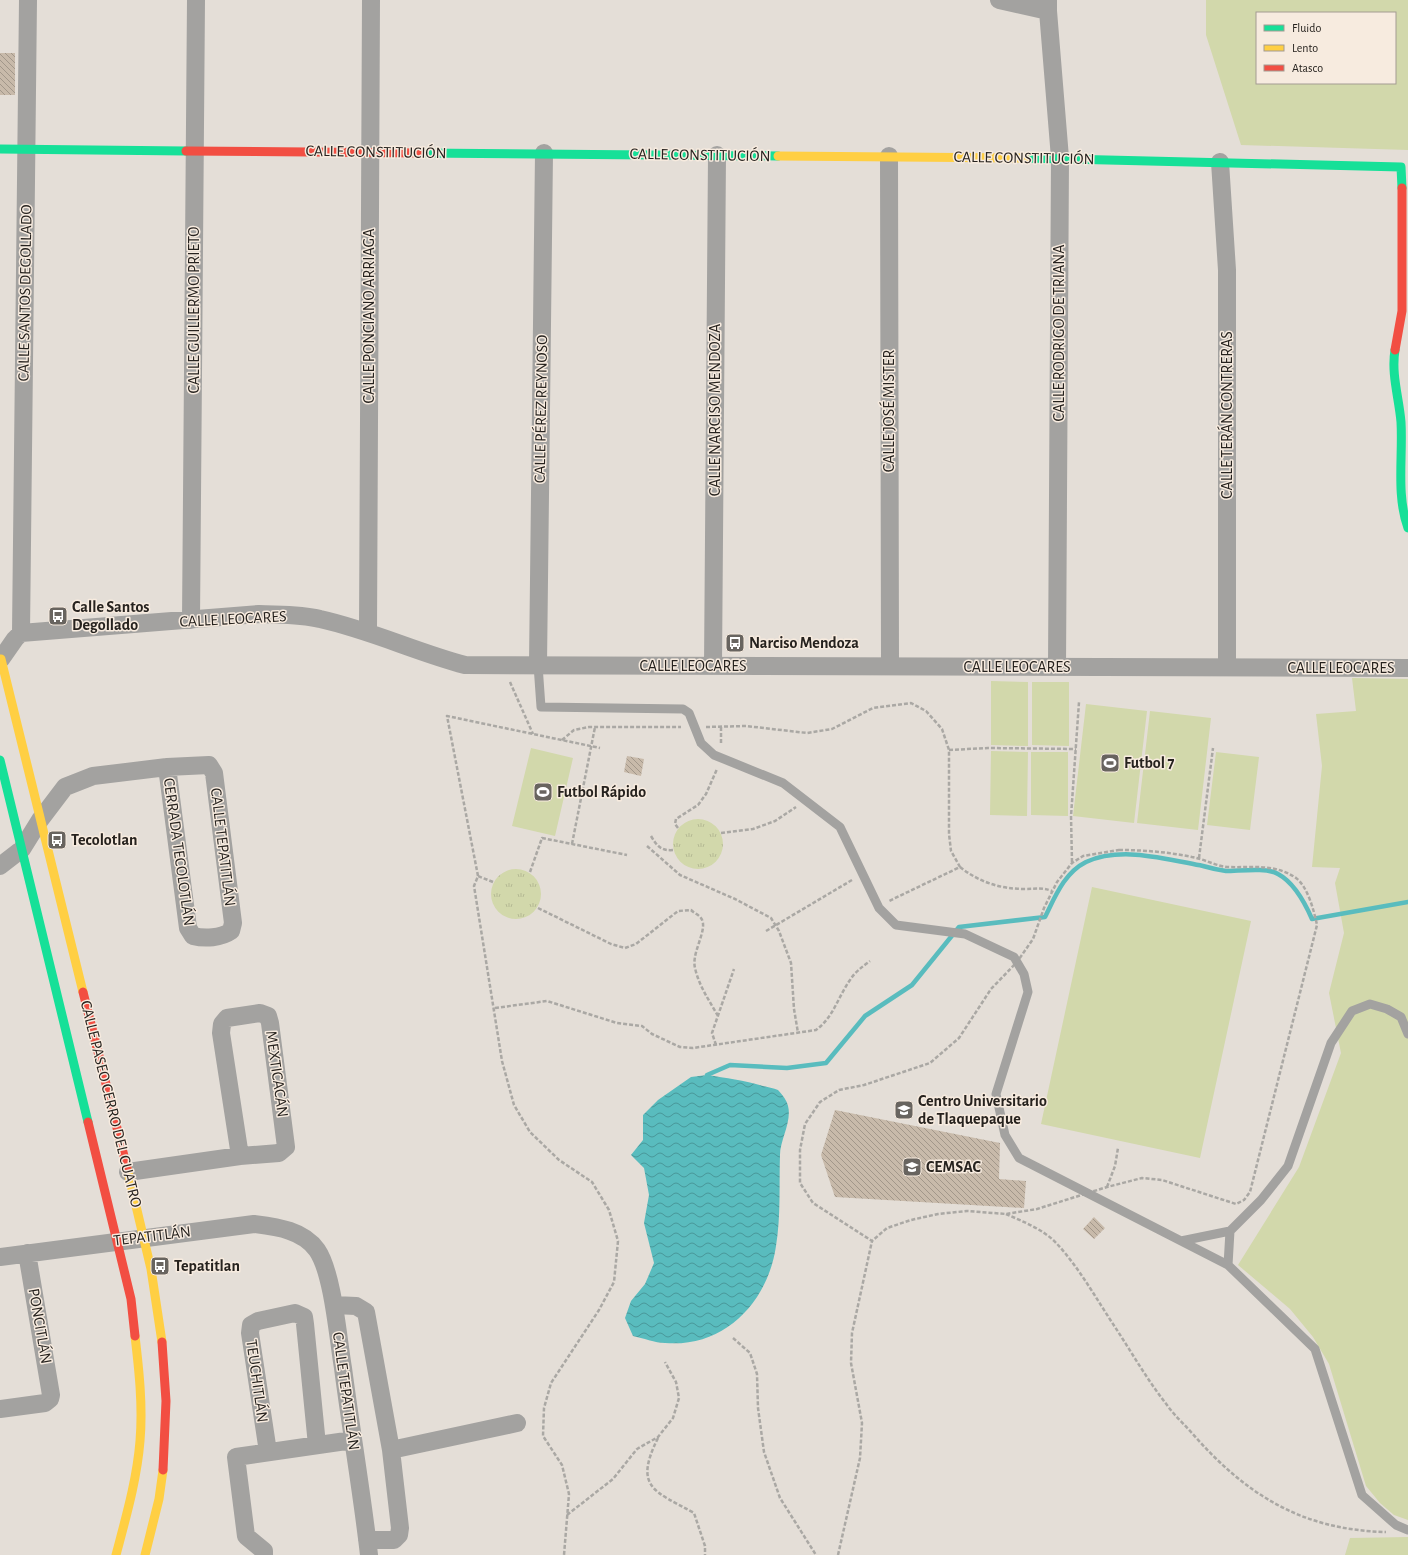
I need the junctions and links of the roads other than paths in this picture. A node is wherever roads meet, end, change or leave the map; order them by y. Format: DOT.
graph roads {
  1 [pos="28,0"];
  2 [pos="196,0"];
  3 [pos="371,0"];
  4 [pos="999,0"];
  5 [pos="1048,5"];
  6 [pos="0,149"];
  7 [pos="26,149"];
  8 [pos="195,150"];
  9 [pos="370,152"];
  10 [pos="544,153"];
  11 [pos="717,155"];
  12 [pos="889,156"];
  13 [pos="1060,158"];
  14 [pos="1220,162"];
  15 [pos="1408,528"];
  16 [pos="191,620"];
  17 [pos="368,632"];
  18 [pos="22,633"];
  19 [pos="1,659"];
  20 [pos="538,665"];
  21 [pos="713,666"];
  22 [pos="890,666"];
  23 [pos="1057,667"];
  24 [pos="1227,667"];
  25 [pos="1408,668"];
  26 [pos="0,762"];
  27 [pos="209,765"];
  28 [pos="167,767"];
  29 [pos="40,820"];
  30 [pos="22,849"];
  31 [pos="0,866"];
  32 [pos="193,936"];
  33 [pos="1408,1034"];
  34 [pos="240,1156"];
  35 [pos="128,1172"];
  36 [pos="1230,1231"];
  37 [pos="303,1236"];
  38 [pos="144,1237"];
  39 [pos="117,1241"];
  40 [pos="1181,1241"];
  41 [pos="27,1253"];
  42 [pos="0,1257"];
  43 [pos="1228,1265"];
  44 [pos="334,1305"];
  45 [pos="0,1408"];
  46 [pos="517,1423"];
  47 [pos="353,1440"];
  48 [pos="317,1445"];
  49 [pos="391,1450"];
  50 [pos="268,1452"];
  51 [pos="1408,1530"];
  52 [pos="368,1547"];
  53 [pos="116,1555"];
  54 [pos="145,1555"];
  55 [pos="264,1555"];
  1 -- 7 [label="street, CALLE SANTOS DEGOLLADO"];
  2 -- 8 [label="street, CALLE GUILLERMO PRIETO"];
  3 -- 9 [label="street, CALLE PONCIANO ARRIAGA"];
  4 -- 5 [label="street"];
  5 -- 13 [label="street, CALLE RODRIGO DE TRIANA"];
  6 -- 7 [label="street, CALLE CONSTITUCIÓN"];
  7 -- 8 [label="street, CALLE CONSTITUCIÓN"];
  7 -- 18 [label="street, CALLE SANTOS DEGOLLADO"];
  8 -- 9 [label="street, CALLE CONSTITUCIÓN"];
  8 -- 16 [label="street, CALLE GUILLERMO PRIETO"];
  9 -- 10 [label="street, CALLE CONSTITUCIÓN"];
  9 -- 17 [label="street, CALLE PONCIANO ARRIAGA"];
  10 -- 11 [label="street, CALLE CONSTITUCIÓN"];
  10 -- 20 [label="street, CALLE PÉREZ REYNOSO"];
  11 -- 12 [label="street, CALLE CONSTITUCIÓN"];
  11 -- 21 [label="street, CALLE NARCISO MENDOZA"];
  12 -- 13 [label="street, CALLE CONSTITUCIÓN"];
  12 -- 22 [label="street, CALLE JOSÉ MISTER"];
  13 -- 14 [label="street, CALLE CONSTITUCIÓN"];
  13 -- 23 [label="street, CALLE RODRIGO DE TRIANA"];
  14 -- 15 [label="street, CALLE CONSTITUCIÓN"];
  14 -- 24 [label="street, CALLE TERÁN CONTRERAS"];
  16 -- 17 [label="street, CALLE LEOCARES"];
  16 -- 18 [label="street, CALLE LEOCARES"];
  17 -- 20 [label="street, CALLE LEOCARES"];
  18 -- 19 [label="street"];
  19 -- 29 [label="street, CALLE PASEO CERRO DEL CUATRO"];
  20 -- 21 [label="street, CALLE LEOCARES"];
  20 -- 40 [label="lane"];
  21 -- 22 [label="street, CALLE LEOCARES"];
  22 -- 23 [label="street, CALLE LEOCARES"];
  23 -- 24 [label="street, CALLE LEOCARES"];
  24 -- 25 [label="street, CALLE LEOCARES"];
  26 -- 30 [label="street, CALLE PASEO CERRO DEL CUATRO"];
  27 -- 28 [label="street, CERRADA TECOLOTLÁN"];
  27 -- 32 [label="street, CALLE TEPATITLÁN"];
  28 -- 29 [label="street, CERRADA TECOLOTLÁN"];
  28 -- 32 [label="street, CERRADA TECOLOTLÁN"];
  29 -- 30 [label="street, CERRADA TECOLOTLÁN"];
  29 -- 35 [label="street, CALLE PASEO CERRO DEL CUATRO"];
  30 -- 31 [label="street"];
  30 -- 39 [label="street, CALLE PASEO CERRO DEL CUATRO"];
  33 -- 36 [label="lane"];
  34 -- 34 [label="street, MEXTICACÁN"];
  34 -- 35 [label="street, MEXTICACÁN"];
  35 -- 38 [label="street, CALLE PASEO CERRO DEL CUATRO"];
  36 -- 40 [label="lane"];
  36 -- 43 [label="lane"];
  37 -- 38 [label="street, TEPATITLÁN"];
  37 -- 44 [label="street, CALLE TEPATITLÁN"];
  38 -- 39 [label="street, TEPATITLÁN"];
  38 -- 54 [label="street, CALLE PASEO CERRO DEL CUATRO"];
  39 -- 41 [label="street, TEPATITLÁN"];
  39 -- 53 [label="street, CALLE PASEO CERRO DEL CUATRO"];
  40 -- 43 [label="lane"];
  41 -- 42 [label="street, TEPATITLÁN"];
  41 -- 45 [label="street, PONCITLÁN"];
  43 -- 51 [label="lane"];
  44 -- 47 [label="street, CALLE TEPATITLÁN"];
  44 -- 49 [label="street"];
  46 -- 49 [label="street"];
  47 -- 48 [label="street"];
  47 -- 52 [label="street, CALLE TEPATITLÁN"];
  48 -- 50 [label="street"];
  48 -- 50 [label="street, TEUCHITLÁN"];
  49 -- 52 [label="street"];
  50 -- 55 [label="street"];
}
